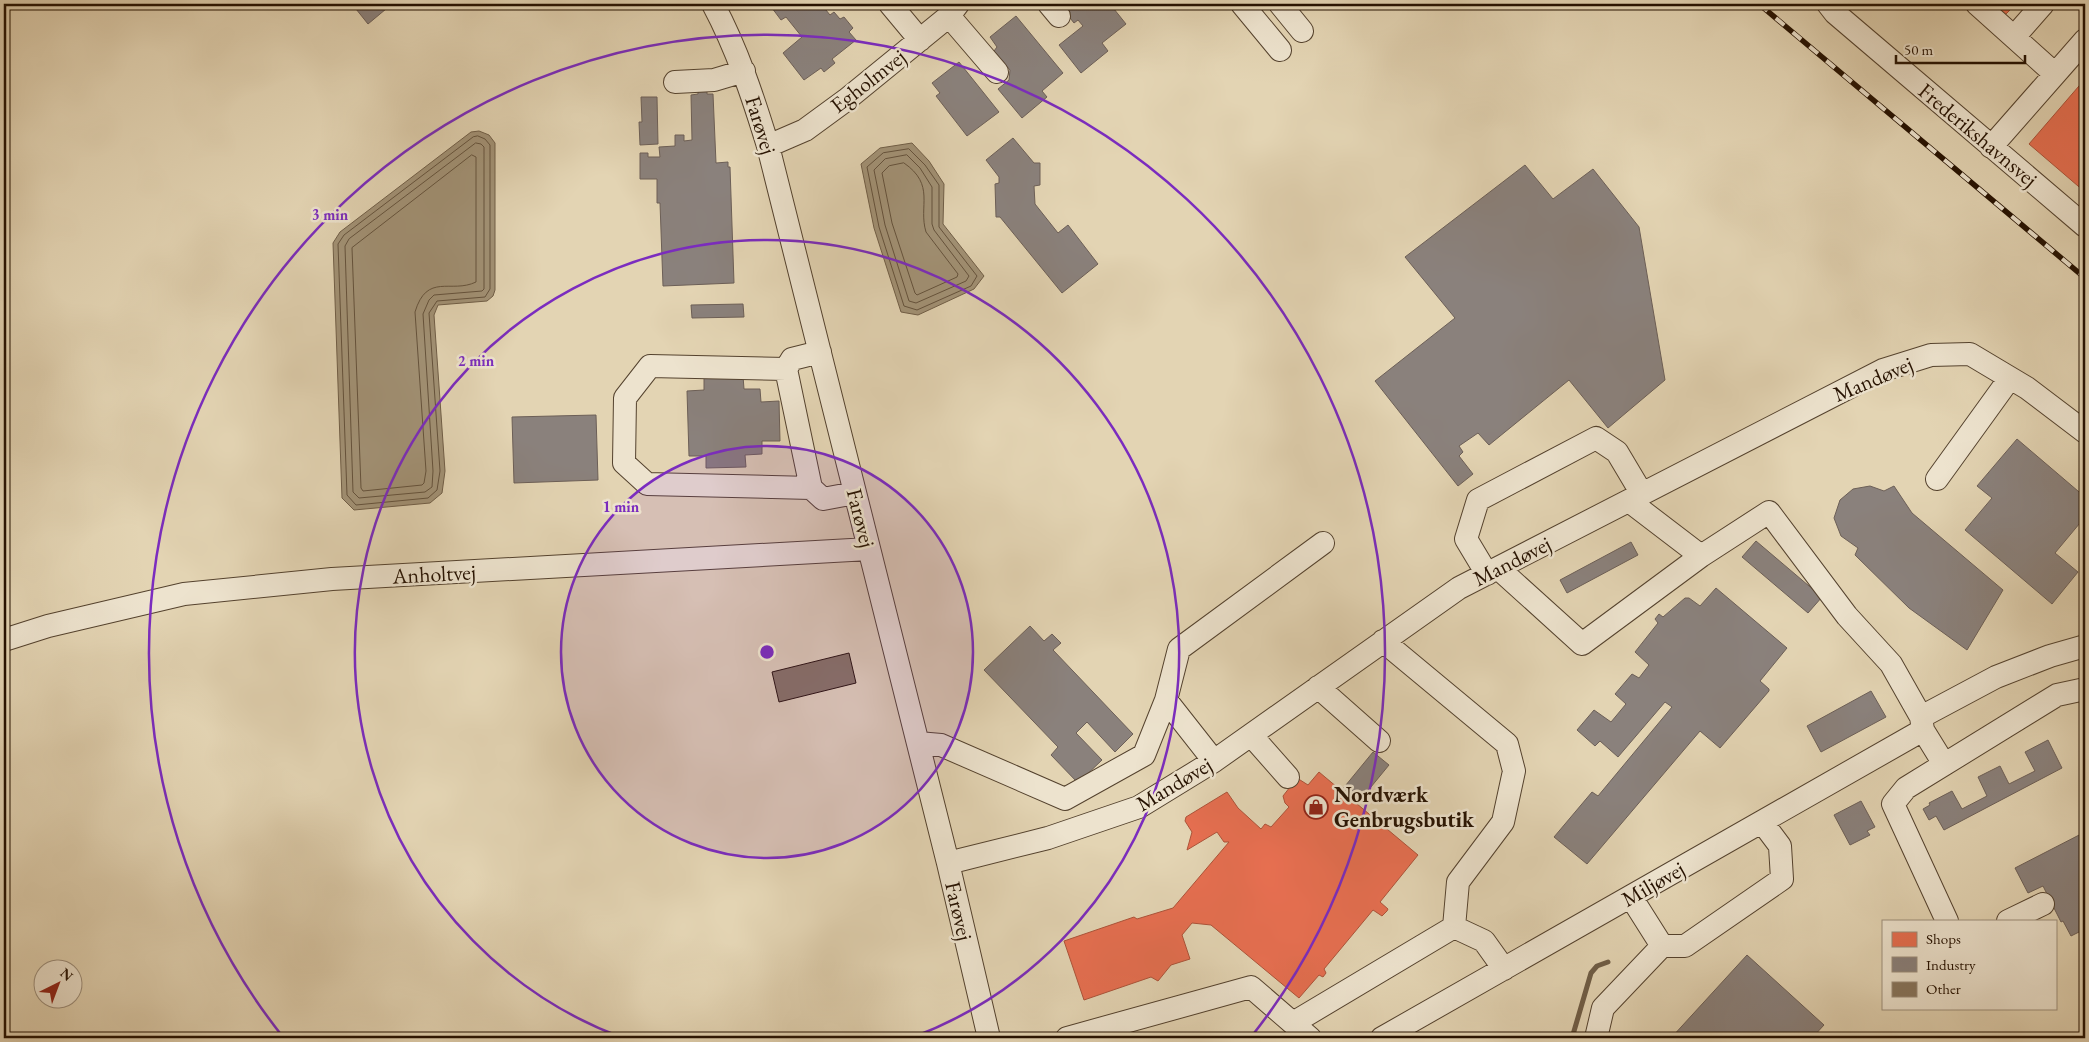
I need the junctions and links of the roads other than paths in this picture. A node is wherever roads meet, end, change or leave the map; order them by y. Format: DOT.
graph roads {
  1 [pos="713,4"];
  2 [pos="890,4"];
  3 [pos="1242,4"];
  4 [pos="1280,4"];
  5 [pos="1828,4"];
  6 [pos="1976,4"];
  7 [pos="2043,4"];
  8 [pos="954,10"];
  9 [pos="1302,31"];
  10 [pos="2014,37"];
  11 [pos="920,40"];
  12 [pos="2085,40"];
  13 [pos="1280,50"];
  14 [pos="744,71"];
  15 [pos="997,72"];
  16 [pos="2055,74"];
  17 [pos="676,82"];
  18 [pos="768,146"];
  19 [pos="1991,147"];
  20 [pos="2085,226"];
  21 [pos="820,352"];
  22 [pos="786,369"];
  23 [pos="2010,378"];
  24 [pos="2085,432"];
  25 [pos="1937,479"];
  26 [pos="811,488"];
  27 [pos="855,493"];
  28 [pos="1635,498"];
  29 [pos="1323,542"];
  30 [pos="869,549"];
  31 [pos="1700,556"];
  32 [pos="1492,571"];
  33 [pos="4,640"];
  34 [pos="1383,641"];
  35 [pos="2084,645"];
  36 [pos="1318,687"];
  37 [pos="2085,689"];
  38 [pos="1166,700"];
  39 [pos="1922,724"];
  40 [pos="1251,734"];
  41 [pos="1379,741"];
  42 [pos="918,743"];
  43 [pos="1214,761"];
  44 [pos="1944,764"];
  45 [pos="1288,777"];
  46 [pos="1762,822"];
  47 [pos="948,863"];
  48 [pos="1630,897"];
  49 [pos="2043,904"];
  50 [pos="1947,920"];
  51 [pos="2010,920"];
  52 [pos="1454,926"];
  53 [pos="1662,946"];
  54 [pos="1504,969"];
  55 [pos="1293,1023"];
  56 [pos="989,1038"];
  57 [pos="1067,1038"];
  58 [pos="1310,1038"];
  59 [pos="1382,1038"];
  60 [pos="1596,1038"];
  1 -- 14 [label="street, Farøvej"];
  2 -- 11 [label="street"];
  3 -- 13 [label="street"];
  4 -- 9 [label="street"];
  5 -- 19 [label="street, Frederikshavnsvej"];
  6 -- 10 [label="street"];
  7 -- 10 [label="street"];
  8 -- 11 [label="street, Egholmvej"];
  8 -- 15 [label="street"];
  10 -- 16 [label="street"];
  11 -- 18 [label="street, Egholmvej"];
  12 -- 16 [label="street"];
  14 -- 17 [label="street"];
  14 -- 18 [label="street, Farøvej"];
  16 -- 19 [label="street"];
  18 -- 21 [label="street, Farøvej"];
  19 -- 20 [label="street, Frederikshavnsvej"];
  21 -- 22 [label="street"];
  21 -- 27 [label="street, Farøvej"];
  22 -- 26 [label="street"];
  22 -- 26 [label="street"];
  23 -- 24 [label="street, Mandøvej"];
  23 -- 25 [label="street"];
  23 -- 28 [label="street, Mandøvej"];
  26 -- 27 [label="street"];
  27 -- 30 [label="street, Farøvej"];
  28 -- 31 [label="street"];
  28 -- 32 [label="street, Mandøvej"];
  28 -- 32 [label="street"];
  29 -- 38 [label="street"];
  30 -- 33 [label="street, Anholtvej"];
  30 -- 42 [label="street, Farøvej"];
  31 -- 32 [label="street"];
  31 -- 39 [label="street"];
  32 -- 34 [label="street, Mandøvej"];
  34 -- 36 [label="street, Mandøvej"];
  34 -- 52 [label="street"];
  35 -- 39 [label="street"];
  36 -- 40 [label="street, Mandøvej"];
  36 -- 41 [label="street"];
  37 -- 44 [label="street"];
  38 -- 42 [label="street"];
  38 -- 43 [label="street"];
  39 -- 44 [label="street"];
  39 -- 46 [label="street, Miljøvej"];
  40 -- 43 [label="street, Mandøvej"];
  40 -- 45 [label="street"];
  42 -- 47 [label="street, Farøvej"];
  43 -- 47 [label="street, Mandøvej"];
  44 -- 50 [label="street"];
  46 -- 48 [label="street, Miljøvej"];
  46 -- 53 [label="street"];
  47 -- 56 [label="street, Farøvej"];
  48 -- 53 [label="street"];
  48 -- 54 [label="street, Miljøvej"];
  49 -- 51 [label="street"];
  52 -- 54 [label="street"];
  52 -- 55 [label="street"];
  53 -- 60 [label="street"];
  54 -- 59 [label="street, Miljøvej"];
  55 -- 57 [label="street"];
  55 -- 58 [label="street"];
}
